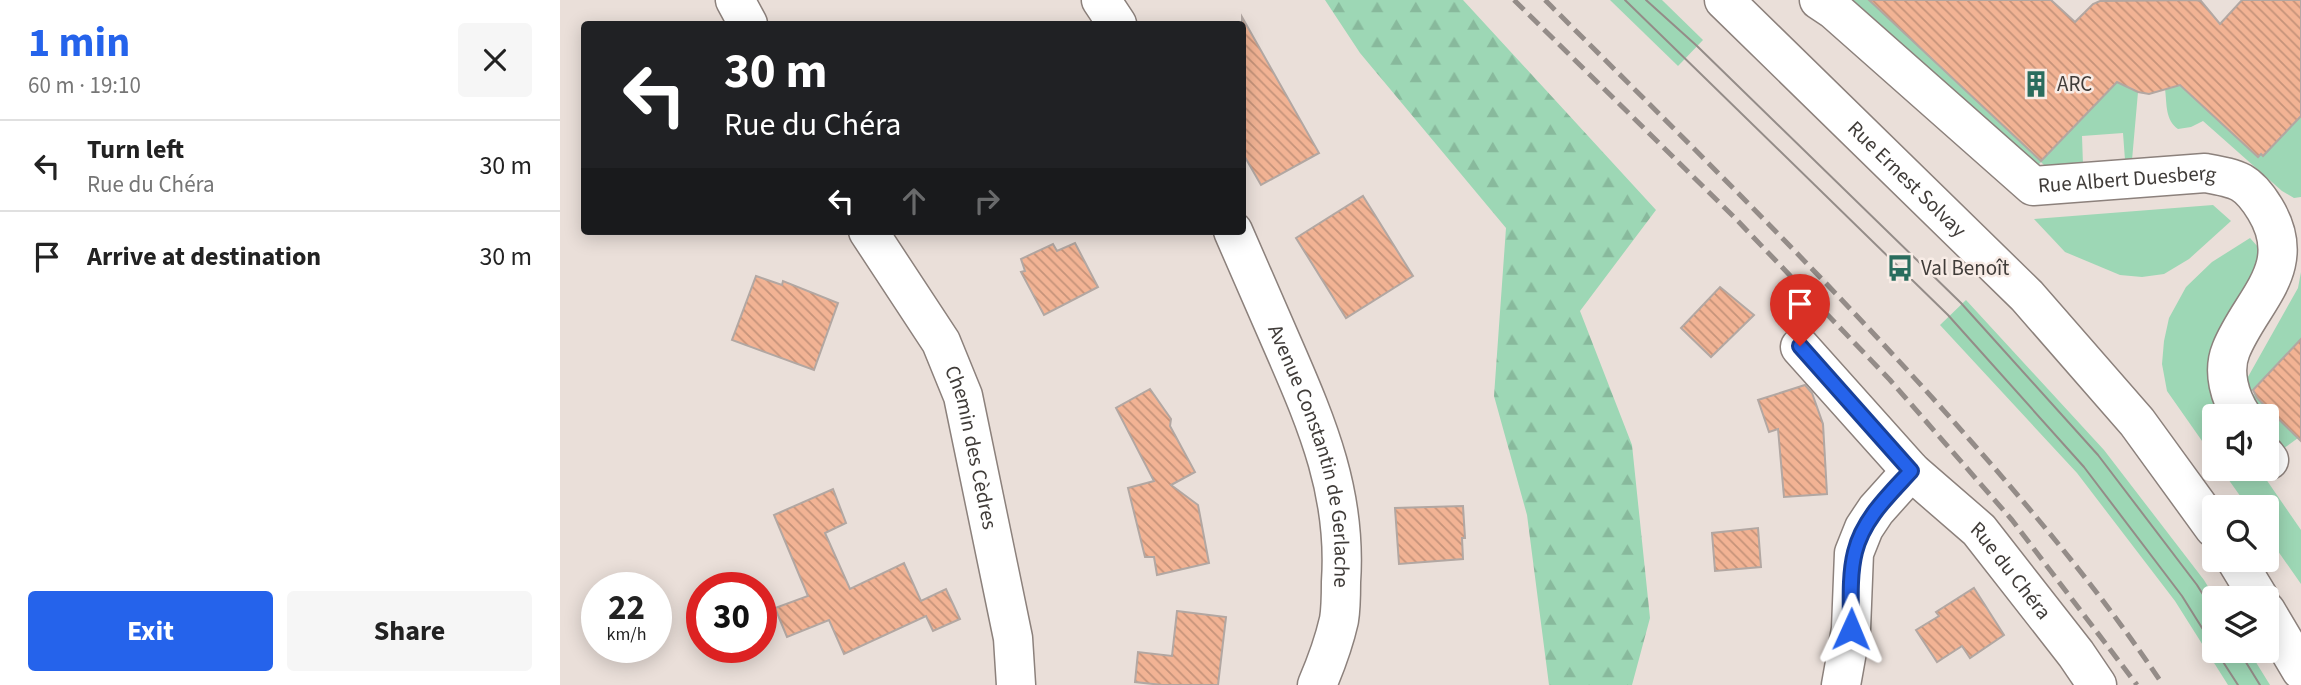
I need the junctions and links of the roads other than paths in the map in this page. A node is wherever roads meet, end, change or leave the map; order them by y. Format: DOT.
graph roads {
  1 [pos="735,0"];
  2 [pos="1101,0"];
  3 [pos="1724,0"];
  4 [pos="1819,0"];
  5 [pos="746,21"];
  6 [pos="1115,21"];
  7 [pos="2286,214"];
  8 [pos="871,235"];
  9 [pos="1235,235"];
  10 [pos="1800,346"];
  11 [pos="2234,404"];
  12 [pos="1911,471"];
  13 [pos="2202,511"];
  14 [pos="2279,633"];
  15 [pos="2301,670"];
  16 [pos="1016,685"];
  17 [pos="1317,685"];
  18 [pos="1841,685"];
  19 [pos="2097,685"];
  1 -- 5 [label="street"];
  2 -- 6 [label="street"];
  3 -- 13 [label="street, Rue Ernest Solvay"];
  4 -- 7 [label="street, Rue Albert Duesberg"];
  7 -- 11 [label="street, Rue Albert Duesberg"];
  8 -- 16 [label="street, Chemin des Cèdres"];
  9 -- 17 [label="street, Avenue Constantin de Gerlache"];
  10 -- 12 [label="street, Rue du Chéra"];
  12 -- 18 [label="street"];
  12 -- 19 [label="street, Rue du Chéra"];
  14 -- 15 [label="street"];
}
